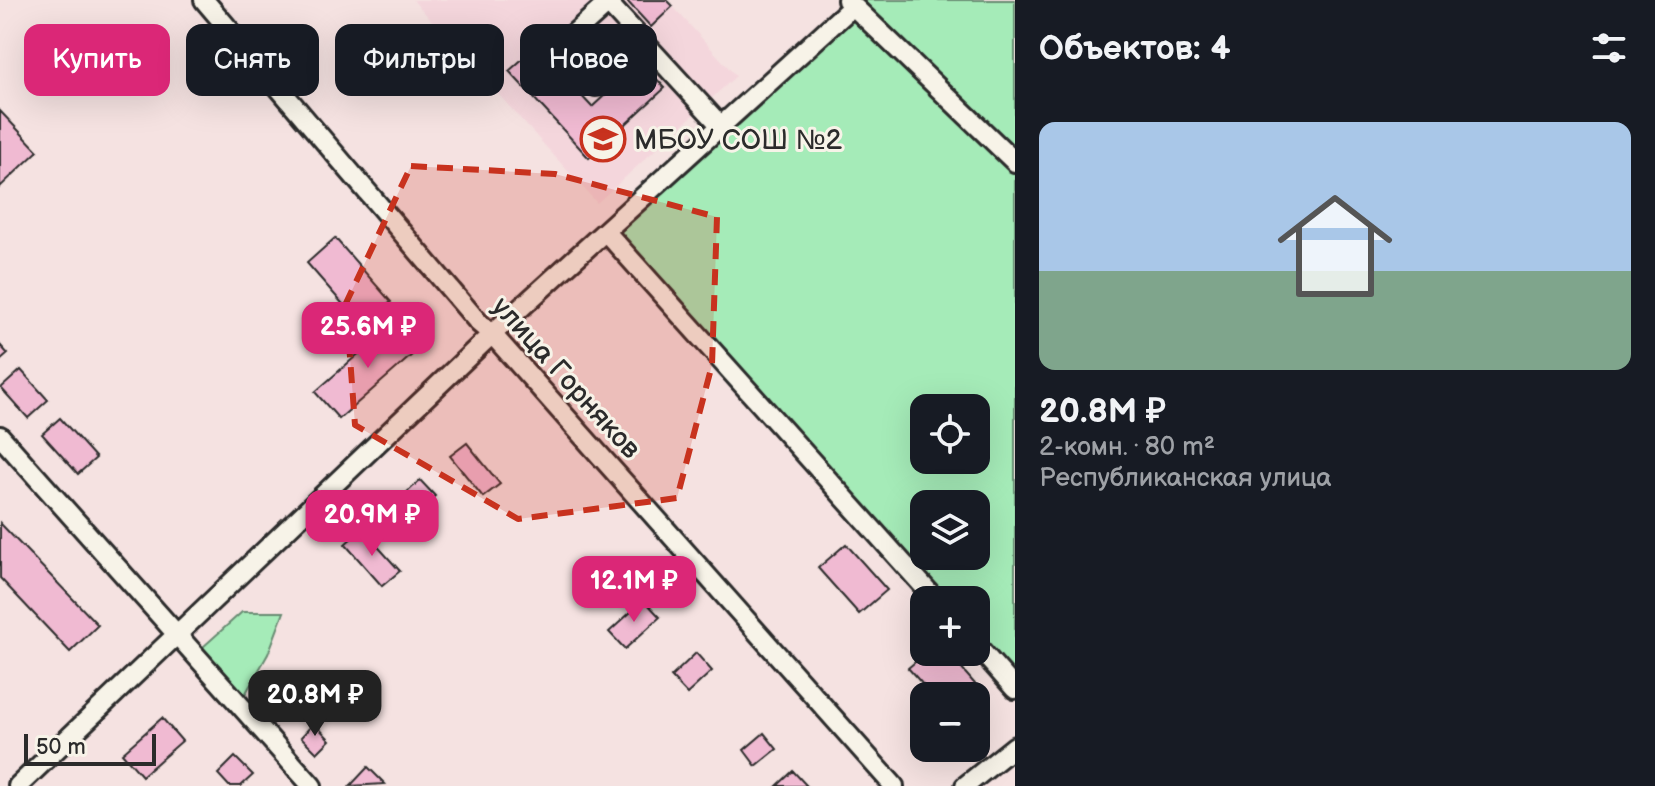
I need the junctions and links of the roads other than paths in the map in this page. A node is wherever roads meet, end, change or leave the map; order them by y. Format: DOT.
graph roads {
  1 [pos="204,0"];
  2 [pos="850,3"];
  3 [pos="585,24"];
  4 [pos="627,24"];
  5 [pos="657,56"];
  6 [pos="721,126"];
  7 [pos="1015,162"];
  8 [pos="606,232"];
  9 [pos="492,334"];
  10 [pos="0,436"];
  11 [pos="923,586"];
  12 [pos="175,634"];
  13 [pos="990,661"];
  14 [pos="1015,689"];
  15 [pos="1015,746"];
  16 [pos="18,786"];
  17 [pos="312,786"];
  18 [pos="894,786"];
  19 [pos="965,786"];
  1 -- 9 [label="street, улица Горняков"];
  2 -- 6 [label="street"];
  2 -- 7 [label="street"];
  3 -- 4 [label="street"];
  5 -- 6 [label="street"];
  6 -- 8 [label="street"];
  8 -- 9 [label="street"];
  8 -- 11 [label="street"];
  9 -- 12 [label="street"];
  9 -- 18 [label="street, улица Горняков"];
  10 -- 12 [label="street"];
  12 -- 16 [label="street"];
  12 -- 17 [label="street"];
  13 -- 14 [label="street"];
  15 -- 19 [label="street"];
}
